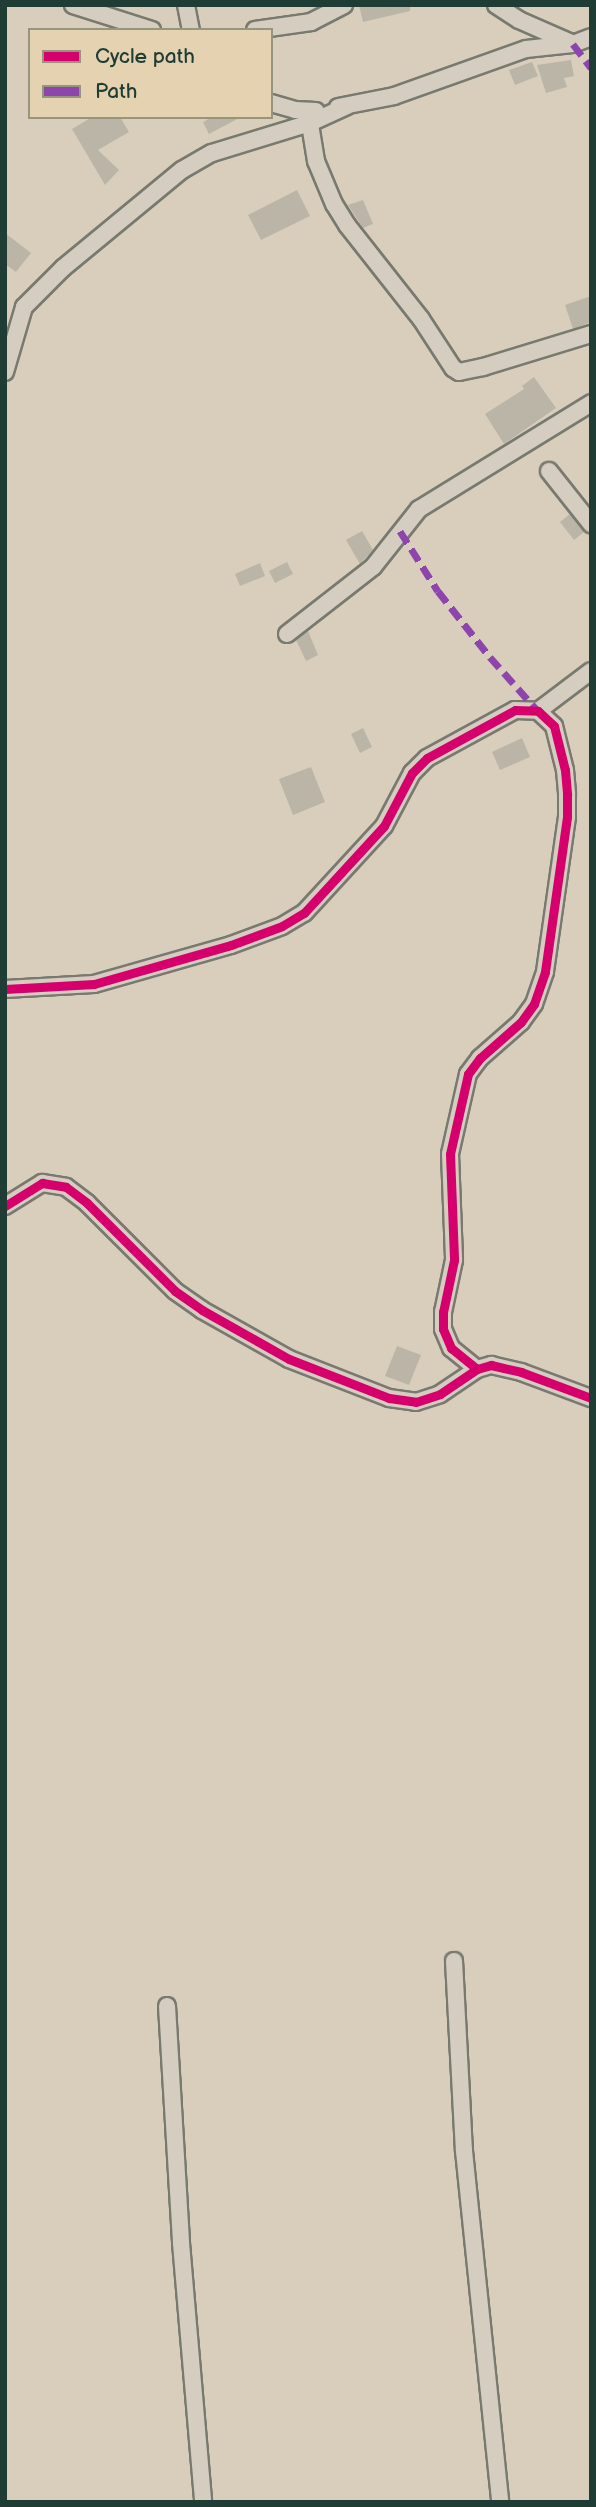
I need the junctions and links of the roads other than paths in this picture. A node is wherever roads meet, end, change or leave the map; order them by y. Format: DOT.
graph roads {
  1 [pos="73,5"];
  2 [pos="186,5"];
  3 [pos="344,5"];
  4 [pos="496,5"];
  5 [pos="146,28"];
  6 [pos="191,28"];
  7 [pos="269,28"];
  8 [pos="591,37"];
  9 [pos="573,44"];
  10 [pos="273,104"];
  11 [pos="309,117"];
  12 [pos="591,334"];
  13 [pos="5,372"];
  14 [pos="591,403"];
  15 [pos="549,471"];
  16 [pos="591,524"];
  17 [pos="287,634"];
  18 [pos="591,671"];
  19 [pos="538,711"];
  20 [pos="5,989"];
  21 [pos="5,1206"];
  22 [pos="477,1369"];
  23 [pos="591,1398"];
  24 [pos="454,1961"];
  25 [pos="167,2007"];
  26 [pos="203,2502"];
  27 [pos="499,2502"];
  1 -- 5 [label="street"];
  2 -- 6 [label="street"];
  3 -- 7 [label="street"];
  4 -- 9 [label="street"];
  8 -- 9 [label="street"];
  9 -- 11 [label="street"];
  10 -- 11 [label="street"];
  11 -- 12 [label="street"];
  11 -- 13 [label="street"];
  14 -- 17 [label="street"];
  15 -- 16 [label="street"];
  18 -- 19 [label="street"];
  19 -- 20 [label="street"];
  19 -- 22 [label="street"];
  21 -- 22 [label="street"];
  22 -- 23 [label="street"];
  24 -- 27 [label="street"];
  25 -- 26 [label="street"];
}
